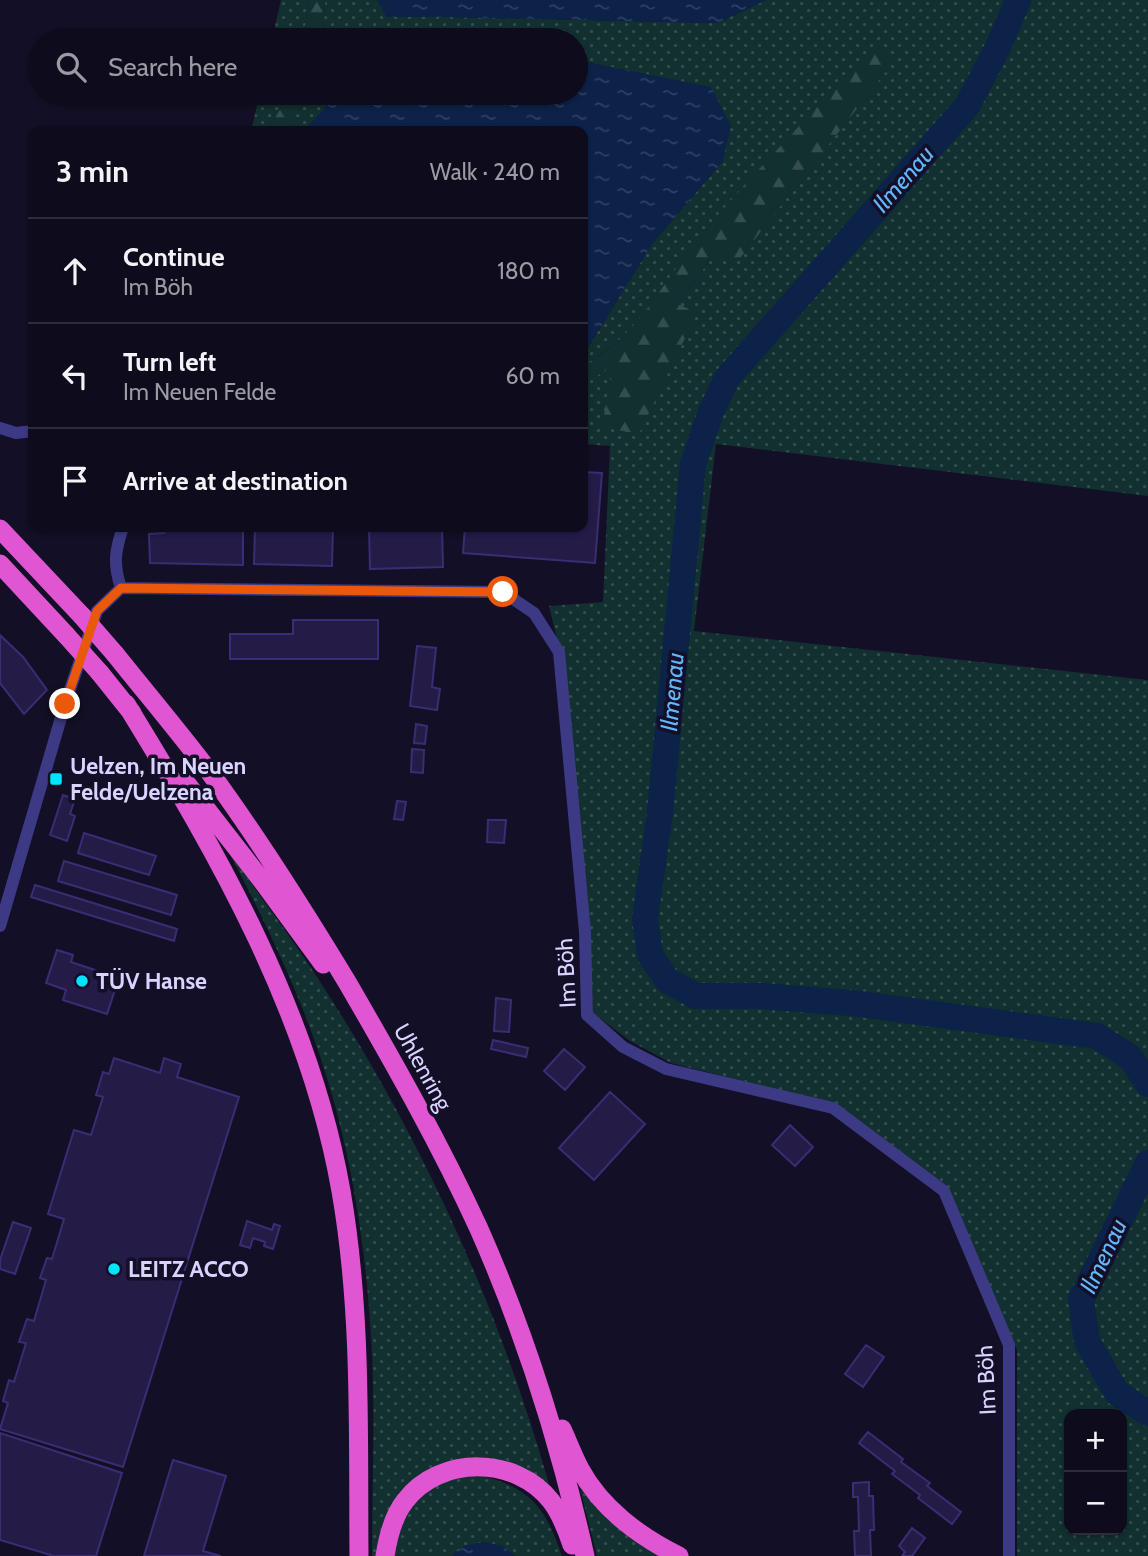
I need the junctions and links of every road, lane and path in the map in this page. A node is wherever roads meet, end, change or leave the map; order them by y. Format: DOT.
graph roads {
  1 [pos="0,428"];
  2 [pos="28,432"];
  3 [pos="0,528"];
  4 [pos="121,532"];
  5 [pos="0,564"];
  6 [pos="117,592"];
  7 [pos="126,704"];
  8 [pos="0,926"];
  9 [pos="396,1065"];
  10 [pos="533,1371"];
  11 [pos="359,1556"];
  12 [pos="385,1556"];
  13 [pos="576,1556"];
  14 [pos="585,1556"];
  15 [pos="679,1556"];
  16 [pos="1009,1556"];
  1 -- 2 [label="street"];
  3 -- 9 [label="highway, Uhlenring, bridge"];
  4 -- 6 [label="street"];
  5 -- 7 [label="highway, bridge"];
  6 -- 8 [label="street"];
  6 -- 16 [label="street, Im Böh"];
  7 -- 9 [label="highway"];
  7 -- 11 [label="highway"];
  9 -- 10 [label="highway, Uhlenring"];
  10 -- 14 [label="highway, Uhlenring"];
  10 -- 15 [label="highway"];
  12 -- 13 [label="highway"];
}
